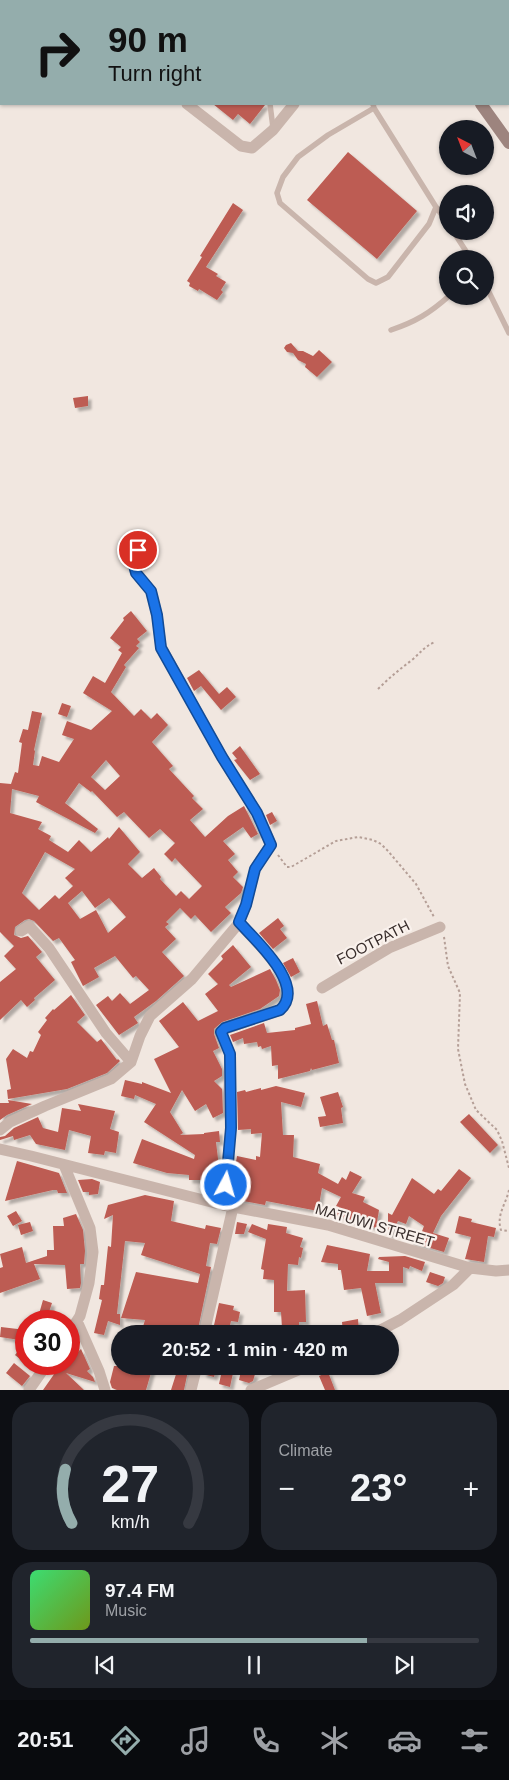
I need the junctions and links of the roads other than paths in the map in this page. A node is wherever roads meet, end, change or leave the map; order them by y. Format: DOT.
graph roads {
  1 [pos="188,105"];
  2 [pos="270,105"];
  3 [pos="293,105"];
  4 [pos="482,105"];
  5 [pos="373,106"];
  6 [pos="273,130"];
  7 [pos="509,143"];
  8 [pos="436,207"];
  9 [pos="439,211"];
  10 [pos="494,302"];
  11 [pos="439,305"];
  12 [pos="391,330"];
  13 [pos="509,333"];
  14 [pos="138,550"];
  15 [pos="239,922"];
  16 [pos="440,927"];
  17 [pos="21,932"];
  18 [pos="322,988"];
  19 [pos="131,1062"];
  20 [pos="0,1130"];
  21 [pos="0,1149"];
  22 [pos="64,1165"];
  23 [pos="228,1206"];
  24 [pos="470,1268"];
  25 [pos="509,1270"];
  26 [pos="80,1316"];
  27 [pos="206,1325"];
  28 [pos="390,1325"];
  29 [pos="80,1329"];
  30 [pos="40,1375"];
  31 [pos="195,1375"];
  32 [pos="287,1375"];
  33 [pos="30,1390"];
  34 [pos="105,1390"];
  35 [pos="192,1390"];
  36 [pos="251,1390"];
  1 -- 6 [label="street"];
  2 -- 6 [label="lane"];
  3 -- 6 [label="street"];
  4 -- 7 [label="main road"];
  5 -- 8 [label="lane"];
  5 -- 8 [label="lane"];
  8 -- 9 [label="lane"];
  10 -- 13 [label="lane"];
  11 -- 12 [label="lane"];
  14 -- 15 [label="street"];
  15 -- 19 [label="street"];
  15 -- 23 [label="street"];
  16 -- 18 [label="street, FOOTPATH"];
  17 -- 19 [label="street"];
  19 -- 20 [label="street"];
  21 -- 22 [label="street, MATUWI STREET"];
  22 -- 23 [label="street, MATUWI STREET"];
  22 -- 26 [label="street"];
  23 -- 24 [label="street, MATUWI STREET"];
  23 -- 27 [label="street"];
  24 -- 25 [label="street, MATUWI STREET"];
  24 -- 28 [label="street"];
  29 -- 34 [label="street"];
  30 -- 33 [label="street"];
  31 -- 35 [label="street"];
  32 -- 36 [label="street"];
}
